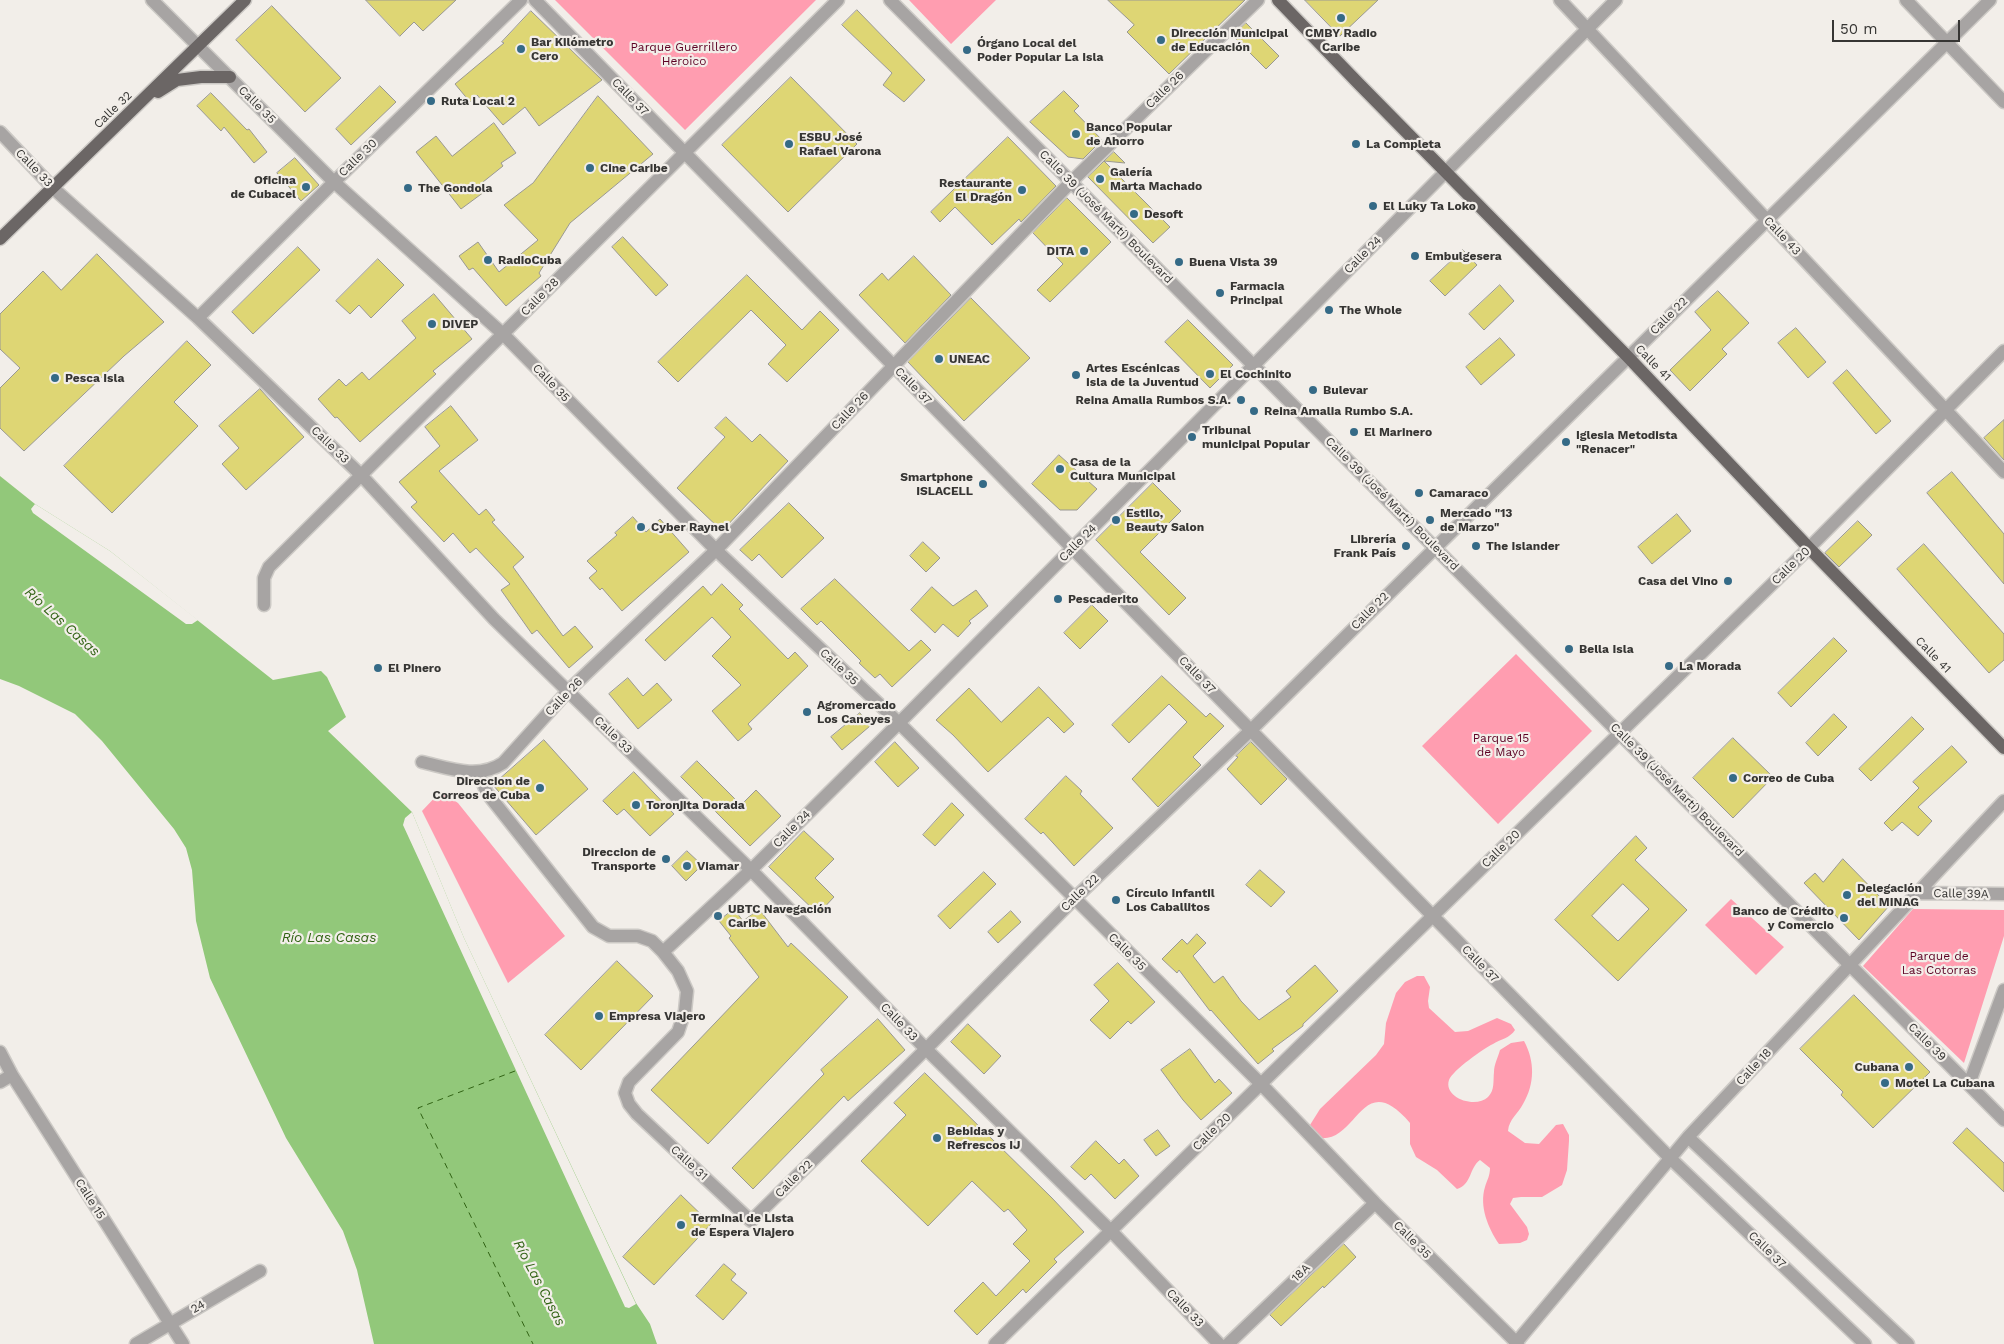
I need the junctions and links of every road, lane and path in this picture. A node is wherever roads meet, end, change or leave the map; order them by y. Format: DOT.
graph roads {
  1 [pos="152,0"];
  2 [pos="244,0"];
  3 [pos="521,0"];
  4 [pos="535,0"];
  5 [pos="838,0"];
  6 [pos="890,0"];
  7 [pos="1258,0"];
  8 [pos="1278,0"];
  9 [pos="1560,0"];
  10 [pos="1616,0"];
  11 [pos="1906,0"];
  12 [pos="1990,0"];
  13 [pos="1587,28"];
  14 [pos="1946,43"];
  15 [pos="198,46"];
  16 [pos="230,77"];
  17 [pos="2004,102"];
  18 [pos="138,104"];
  19 [pos="0,132"];
  20 [pos="684,152"];
  21 [pos="1446,172"];
  22 [pos="334,182"];
  23 [pos="1071,182"];
  24 [pos="53,188"];
  25 [pos="1766,219"];
  26 [pos="0,239"];
  27 [pos="198,318"];
  28 [pos="503,334"];
  29 [pos="2004,351"];
  30 [pos="1628,357"];
  31 [pos="1253,364"];
  32 [pos="893,366"];
  33 [pos="1946,410"];
  34 [pos="2004,472"];
  35 [pos="361,475"];
  36 [pos="1435,547"];
  37 [pos="1810,548"];
  38 [pos="1073,549"];
  39 [pos="716,550"];
  40 [pos="264,605"];
  41 [pos="568,691"];
  42 [pos="899,723"];
  43 [pos="1250,730"];
  44 [pos="1619,732"];
  45 [pos="2004,748"];
  46 [pos="422,762"];
  47 [pos="478,772"];
  48 [pos="2004,801"];
  49 [pos="751,870"];
  50 [pos="1919,893"];
  51 [pos="2004,894"];
  52 [pos="1074,899"];
  53 [pos="1432,915"];
  54 [pos="663,952"];
  55 [pos="1851,965"];
  56 [pos="2004,990"];
  57 [pos="926,1049"];
  58 [pos="0,1052"];
  59 [pos="12,1076"];
  60 [pos="0,1082"];
  61 [pos="1261,1084"];
  62 [pos="1969,1084"];
  63 [pos="2004,1120"];
  64 [pos="1688,1137"];
  65 [pos="1670,1158"];
  66 [pos="1375,1203"];
  67 [pos="751,1221"];
  68 [pos="1111,1231"];
  69 [pos="260,1271"];
  70 [pos="168,1324"];
  71 [pos="136,1344"];
  72 [pos="183,1344"];
  73 [pos="995,1344"];
  74 [pos="1220,1344"];
  75 [pos="1228,1344"];
  76 [pos="1516,1344"];
  77 [pos="1864,1344"];
  78 [pos="1908,1344"];
  1 -- 15 [label="street, Calle 35"];
  2 -- 15 [label="main road, Calle 32"];
  3 -- 22 [label="street, Calle 30"];
  4 -- 20 [label="street, Calle 37"];
  5 -- 20 [label="street, Calle 28"];
  6 -- 23 [label="street, Calle 39 (José Martí) Boulevard"];
  7 -- 23 [label="street, Calle 26"];
  8 -- 21 [label="main road, Calle 41"];
  9 -- 13 [label="street, Calle 43"];
  10 -- 13 [label="street, Calle 24"];
  11 -- 14 [label="street"];
  12 -- 14 [label="street, Calle 22"];
  13 -- 21 [label="street, Calle 24"];
  13 -- 25 [label="street, Calle 43"];
  14 -- 17 [label="street"];
  14 -- 25 [label="street, Calle 22"];
  15 -- 16 [label="street, Calle 35"];
  15 -- 18 [label="main road, Calle 32"];
  16 -- 18 [label="main road"];
  16 -- 22 [label="street, Calle 35"];
  18 -- 24 [label="main road, Calle 32"];
  19 -- 24 [label="street, Calle 33"];
  20 -- 28 [label="street, Calle 28"];
  20 -- 32 [label="street, Calle 37"];
  21 -- 30 [label="main road, Calle 41"];
  21 -- 31 [label="street, Calle 24"];
  22 -- 27 [label="street, Calle 30"];
  22 -- 28 [label="street, Calle 35"];
  23 -- 31 [label="street, Calle 39 (José Martí) Boulevard"];
  23 -- 32 [label="street, Calle 26"];
  24 -- 26 [label="main road, Calle 32"];
  24 -- 27 [label="street, Calle 33"];
  25 -- 30 [label="street, Calle 22"];
  25 -- 33 [label="street, Calle 43"];
  27 -- 35 [label="street, Calle 33"];
  28 -- 35 [label="street, Calle 28"];
  28 -- 39 [label="street, Calle 35"];
  29 -- 33 [label="street, Calle 20"];
  30 -- 36 [label="street, Calle 22"];
  30 -- 37 [label="main road, Calle 41"];
  31 -- 36 [label="street, Calle 39 (José Martí) Boulevard"];
  31 -- 38 [label="street, Calle 24"];
  32 -- 38 [label="street, Calle 37"];
  32 -- 39 [label="street, Calle 26"];
  33 -- 34 [label="street, Calle 43"];
  33 -- 37 [label="street, Calle 20"];
  35 -- 40 [label="street, Calle 28"];
  35 -- 41 [label="street, Calle 33"];
  36 -- 43 [label="street, Calle 22"];
  36 -- 44 [label="street, Calle 39 (José Martí) Boulevard"];
  37 -- 44 [label="street, Calle 20"];
  37 -- 45 [label="main road, Calle 41"];
  38 -- 42 [label="street, Calle 24"];
  38 -- 43 [label="street, Calle 37"];
  39 -- 41 [label="street, Calle 26"];
  39 -- 42 [label="street, Calle 35"];
  41 -- 47 [label="street, Calle 26"];
  41 -- 49 [label="street, Calle 33"];
  42 -- 49 [label="street, Calle 24"];
  42 -- 52 [label="street, Calle 35"];
  43 -- 52 [label="street, Calle 22"];
  43 -- 53 [label="street, Calle 37"];
  44 -- 53 [label="street, Calle 20"];
  44 -- 55 [label="street, Calle 39 (José Martí) Boulevard"];
  46 -- 47 [label="street, Calle 26"];
  47 -- 54 [label="street"];
  48 -- 50 [label="street, Calle 18"];
  49 -- 54 [label="street, Calle 24"];
  49 -- 57 [label="street, Calle 33"];
  50 -- 51 [label="street, Calle 39A"];
  50 -- 55 [label="street, Calle 18"];
  52 -- 57 [label="street, Calle 22"];
  52 -- 61 [label="street, Calle 35"];
  53 -- 61 [label="street, Calle 20"];
  53 -- 65 [label="street, Calle 37"];
  54 -- 67 [label="street, Calle 31"];
  55 -- 62 [label="street, Calle 39"];
  55 -- 64 [label="street, Calle 18"];
  56 -- 62 [label="street"];
  57 -- 67 [label="street, Calle 22"];
  57 -- 68 [label="street, Calle 33"];
  58 -- 59 [label="street, Calle 15"];
  59 -- 60 [label="street"];
  59 -- 70 [label="street, Calle 15"];
  61 -- 66 [label="street, Calle 35"];
  61 -- 68 [label="street, Calle 20"];
  62 -- 63 [label="street, Calle 39"];
  64 -- 65 [label="street, Calle 18"];
  64 -- 78 [label="street"];
  65 -- 76 [label="street, Calle 18"];
  65 -- 77 [label="street, Calle 37"];
  66 -- 75 [label="street, 18A"];
  66 -- 76 [label="street, Calle 35"];
  68 -- 73 [label="street, Calle 20"];
  68 -- 74 [label="street, Calle 33"];
  69 -- 70 [label="street, 24"];
  70 -- 71 [label="street, 24"];
  70 -- 72 [label="street, Calle 15"];
}
